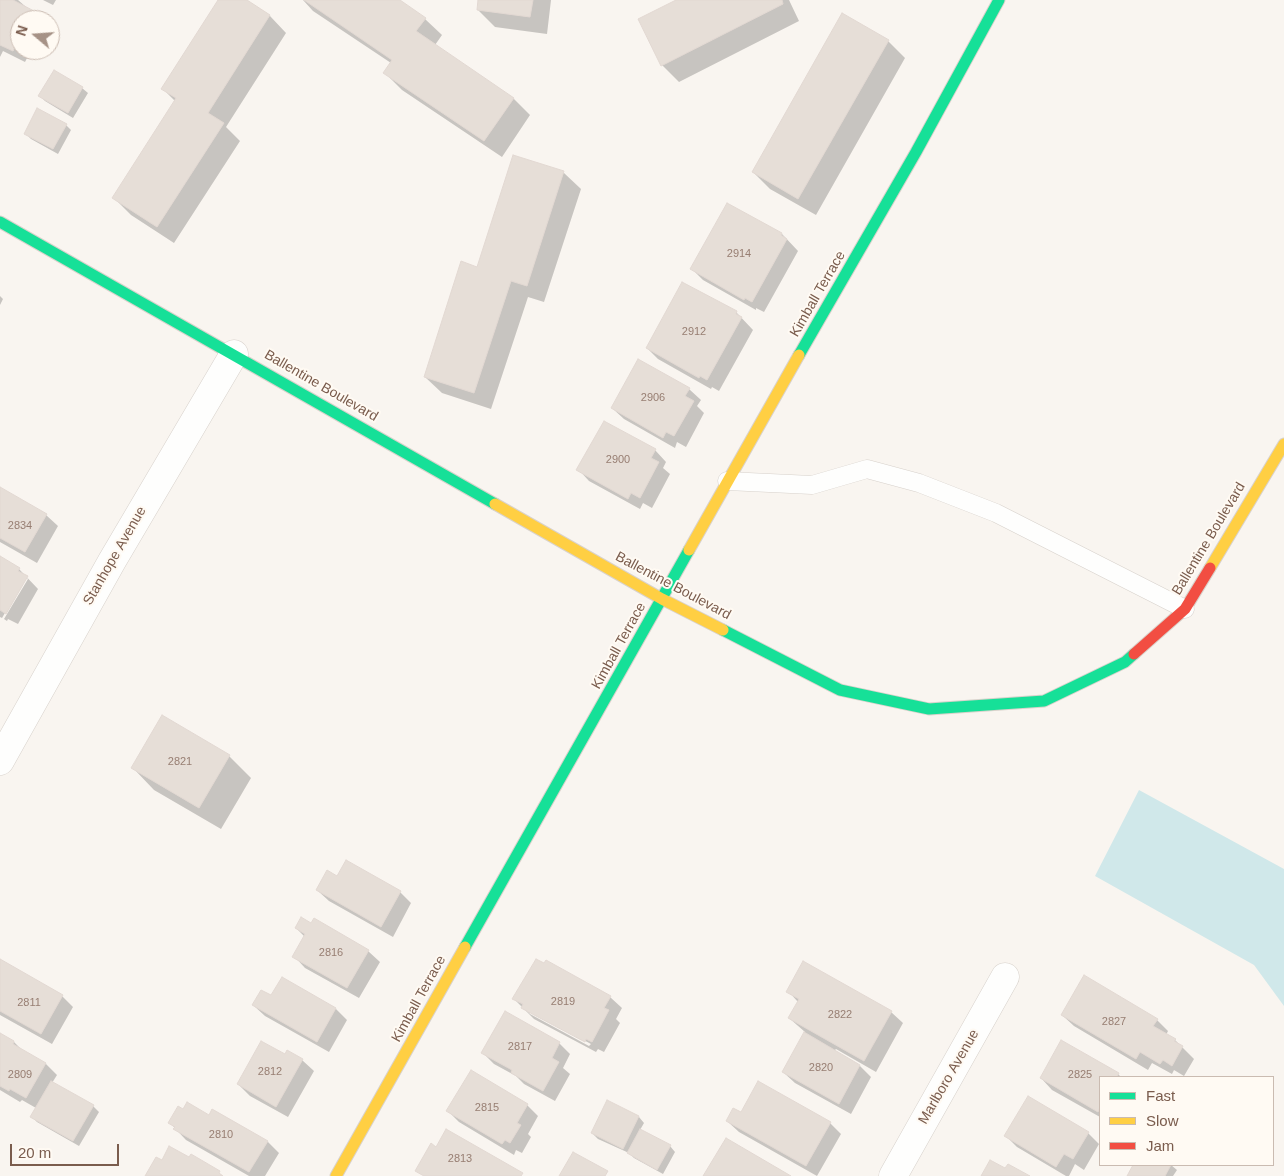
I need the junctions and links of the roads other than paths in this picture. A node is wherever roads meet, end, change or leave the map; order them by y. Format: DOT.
graph roads {
  1 [pos="995,1"];
  2 [pos="0,222"];
  3 [pos="234,354"];
  4 [pos="1284,444"];
  5 [pos="728,481"];
  6 [pos="662,599"];
  7 [pos="1184,609"];
  8 [pos="0,761"];
  9 [pos="1005,977"];
  10 [pos="336,1176"];
  11 [pos="893,1176"];
  1 -- 5 [label="street, Kimball Terrace"];
  2 -- 3 [label="street, Ballentine Boulevard"];
  3 -- 6 [label="street, Ballentine Boulevard"];
  3 -- 8 [label="street, Stanhope Avenue"];
  4 -- 7 [label="street, Ballentine Boulevard"];
  5 -- 6 [label="street, Kimball Terrace"];
  5 -- 7 [label="lane"];
  6 -- 7 [label="street, Ballentine Boulevard"];
  6 -- 10 [label="street, Kimball Terrace"];
  9 -- 11 [label="street, Marlboro Avenue"];
}
